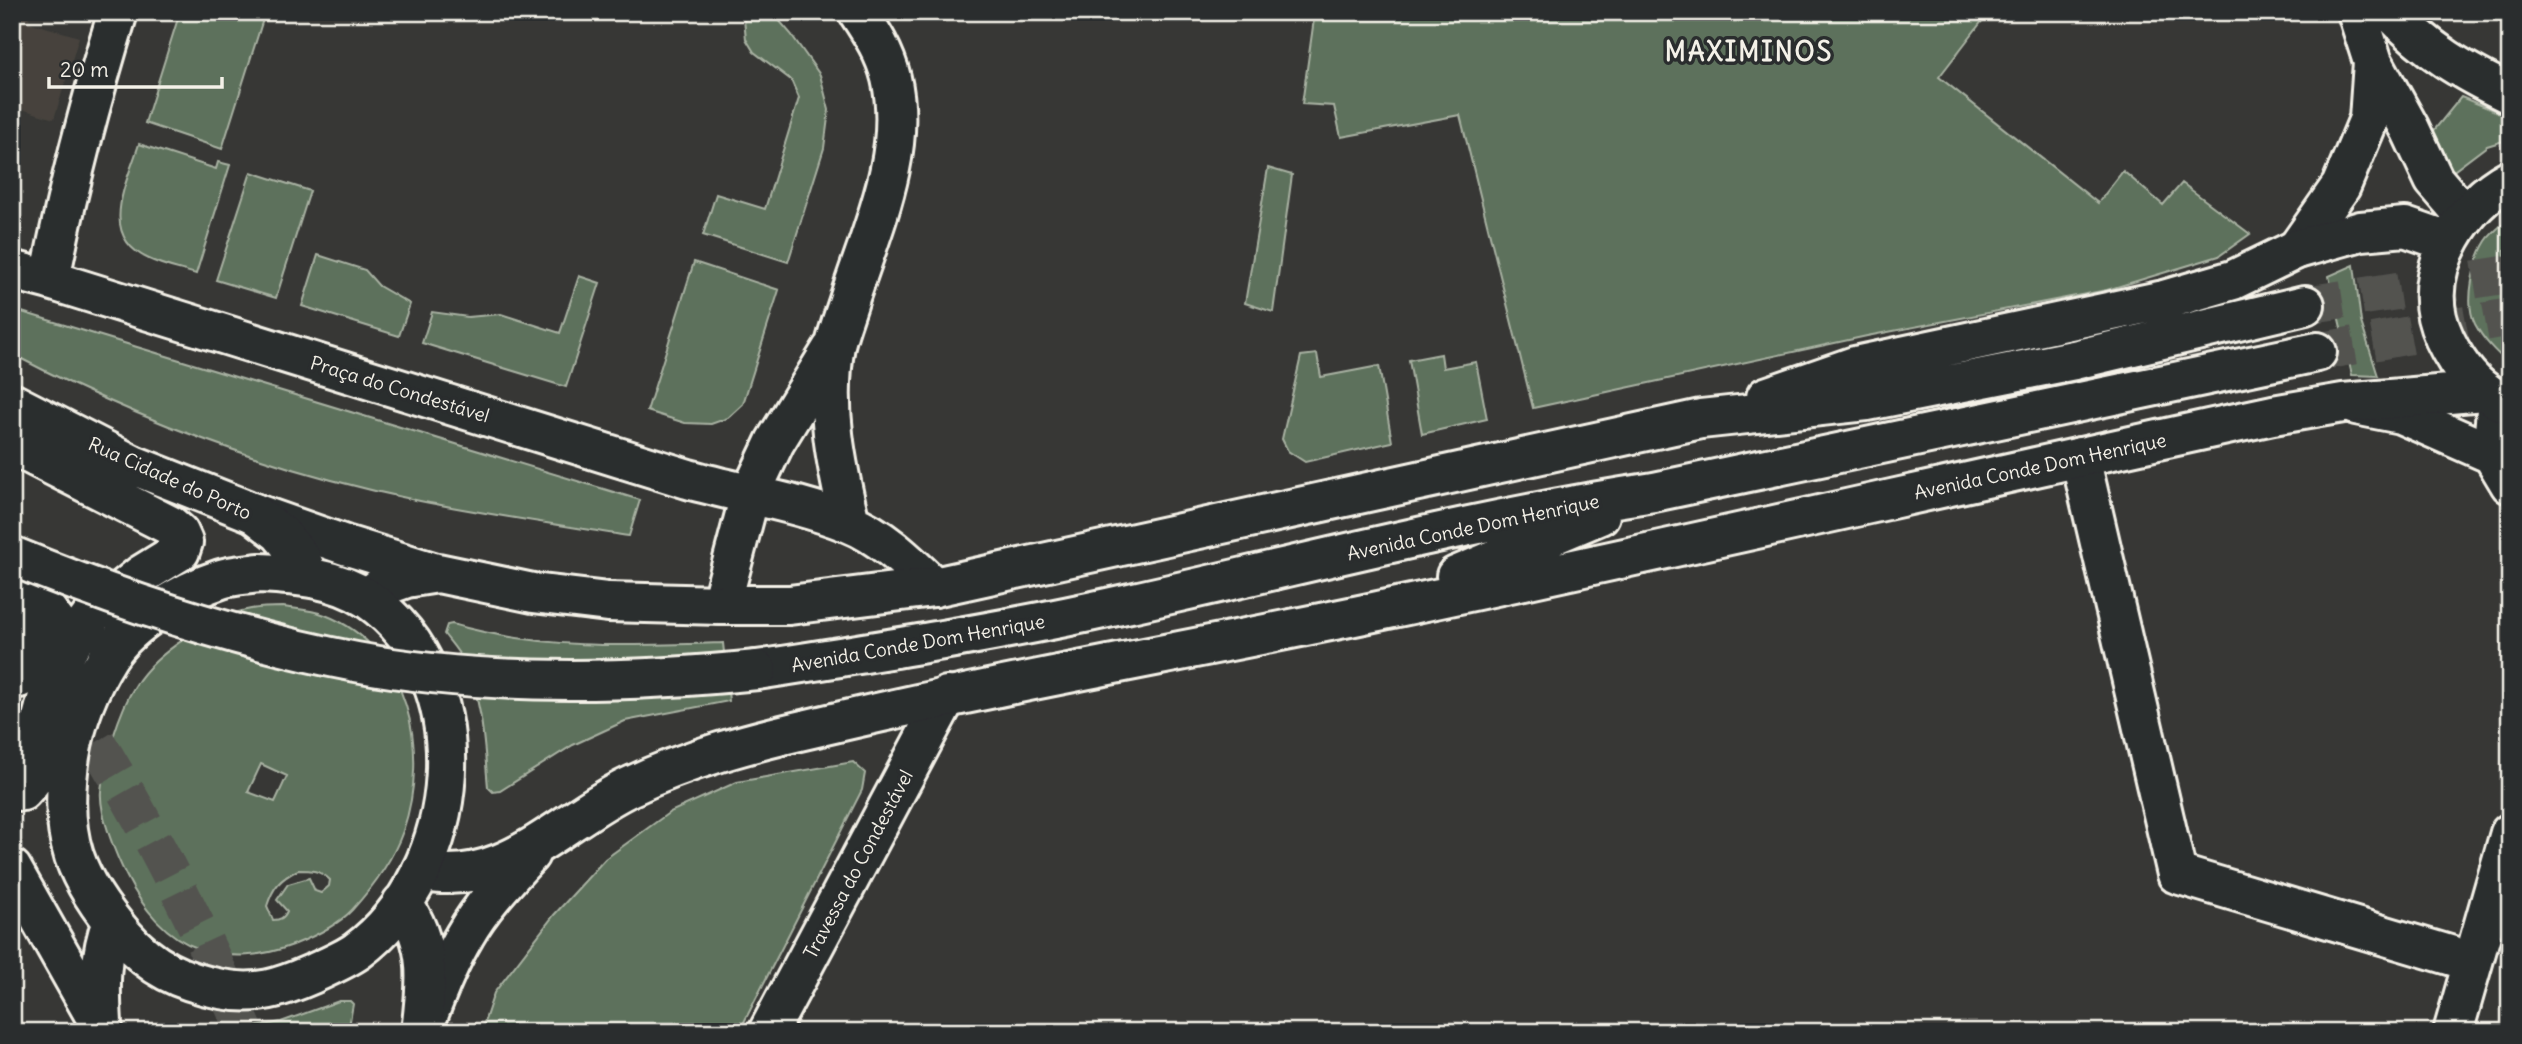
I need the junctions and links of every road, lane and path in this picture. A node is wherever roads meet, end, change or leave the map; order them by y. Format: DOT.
graph roads {
  1 [pos="118,12"];
  2 [pos="858,12"];
  3 [pos="2357,12"];
  4 [pos="2391,12"];
  5 [pos="2373,62"];
  6 [pos="2510,94"];
  7 [pos="2510,179"];
  8 [pos="2457,229"];
  9 [pos="2297,249"];
  10 [pos="12,270"];
  11 [pos="50,280"];
  12 [pos="2305,305"];
  13 [pos="835,345"];
  14 [pos="2317,352"];
  15 [pos="2497,399"];
  16 [pos="2343,403"];
  17 [pos="12,404"];
  18 [pos="1701,419"];
  19 [pos="12,445"];
  20 [pos="2080,457"];
  21 [pos="2501,469"];
  22 [pos="1654,492"];
  23 [pos="750,495"];
  24 [pos="254,513"];
  25 [pos="850,523"];
  26 [pos="12,556"];
  27 [pos="12,565"];
  28 [pos="438,573"];
  29 [pos="307,575"];
  30 [pos="934,587"];
  31 [pos="367,598"];
  32 [pos="721,605"];
  33 [pos="1367,613"];
  34 [pos="12,618"];
  35 [pos="25,660"];
  36 [pos="947,696"];
  37 [pos="12,790"];
  38 [pos="2510,833"];
  39 [pos="536,847"];
  40 [pos="12,857"];
  41 [pos="12,869"];
  42 [pos="88,885"];
  43 [pos="412,887"];
  44 [pos="112,922"];
  45 [pos="2473,962"];
  46 [pos="103,1030"];
  47 [pos="421,1032"];
  48 [pos="768,1032"];
  49 [pos="2453,1032"];
  1 -- 11 [label="main road"];
  2 -- 13 [label="main road"];
  3 -- 5 [label="main road"];
  4 -- 6 [label="main road"];
  5 -- 8 [label="main road"];
  5 -- 9 [label="main road"];
  7 -- 8 [label="main road"];
  8 -- 9 [label="main road"];
  8 -- 15 [label="main road"];
  9 -- 18 [label="main road"];
  10 -- 11 [label="main road, Praça do Condestável"];
  11 -- 23 [label="main road, Praça do Condestável"];
  12 -- 18 [label="main road"];
  13 -- 23 [label="main road"];
  13 -- 25 [label="main road"];
  14 -- 22 [label="main road, Avenida Conde Dom Henrique"];
  15 -- 16 [label="main road, Avenida Conde Dom Henrique"];
  15 -- 21 [label="main road"];
  16 -- 20 [label="main road, Avenida Conde Dom Henrique"];
  16 -- 21 [label="main road, Avenida Conde Dom Henrique"];
  17 -- 24 [label="main road, Rua Cidade do Porto"];
  18 -- 30 [label="main road"];
  19 -- 37 [label="main road"];
  20 -- 33 [label="main road, Avenida Conde Dom Henrique"];
  20 -- 45 [label="main road"];
  22 -- 26 [label="main road, Avenida Conde Dom Henrique, bridge"];
  22 -- 33 [label="main road, Avenida Conde Dom Henrique"];
  23 -- 25 [label="main road, Praça do Condestável"];
  23 -- 32 [label="main road"];
  24 -- 28 [label="main road"];
  24 -- 29 [label="main road, Rua Cidade do Porto"];
  25 -- 30 [label="main road, Praça do Condestável"];
  27 -- 35 [label="main road"];
  28 -- 31 [label="main road"];
  28 -- 32 [label="main road"];
  29 -- 31 [label="main road"];
  29 -- 42 [label="main road"];
  30 -- 32 [label="main road"];
  31 -- 43 [label="main road"];
  33 -- 36 [label="main road, Avenida Conde Dom Henrique"];
  34 -- 35 [label="main road"];
  36 -- 39 [label="main road, Avenida Conde Dom Henrique"];
  36 -- 48 [label="main road, Travessa do Condestável"];
  38 -- 45 [label="main road"];
  39 -- 43 [label="main road, Avenida Conde Dom Henrique"];
  39 -- 47 [label="main road"];
  40 -- 42 [label="main road"];
  41 -- 46 [label="main road"];
  42 -- 44 [label="main road"];
  43 -- 44 [label="main road"];
  43 -- 47 [label="main road"];
  44 -- 46 [label="main road"];
  45 -- 49 [label="main road"];
}
